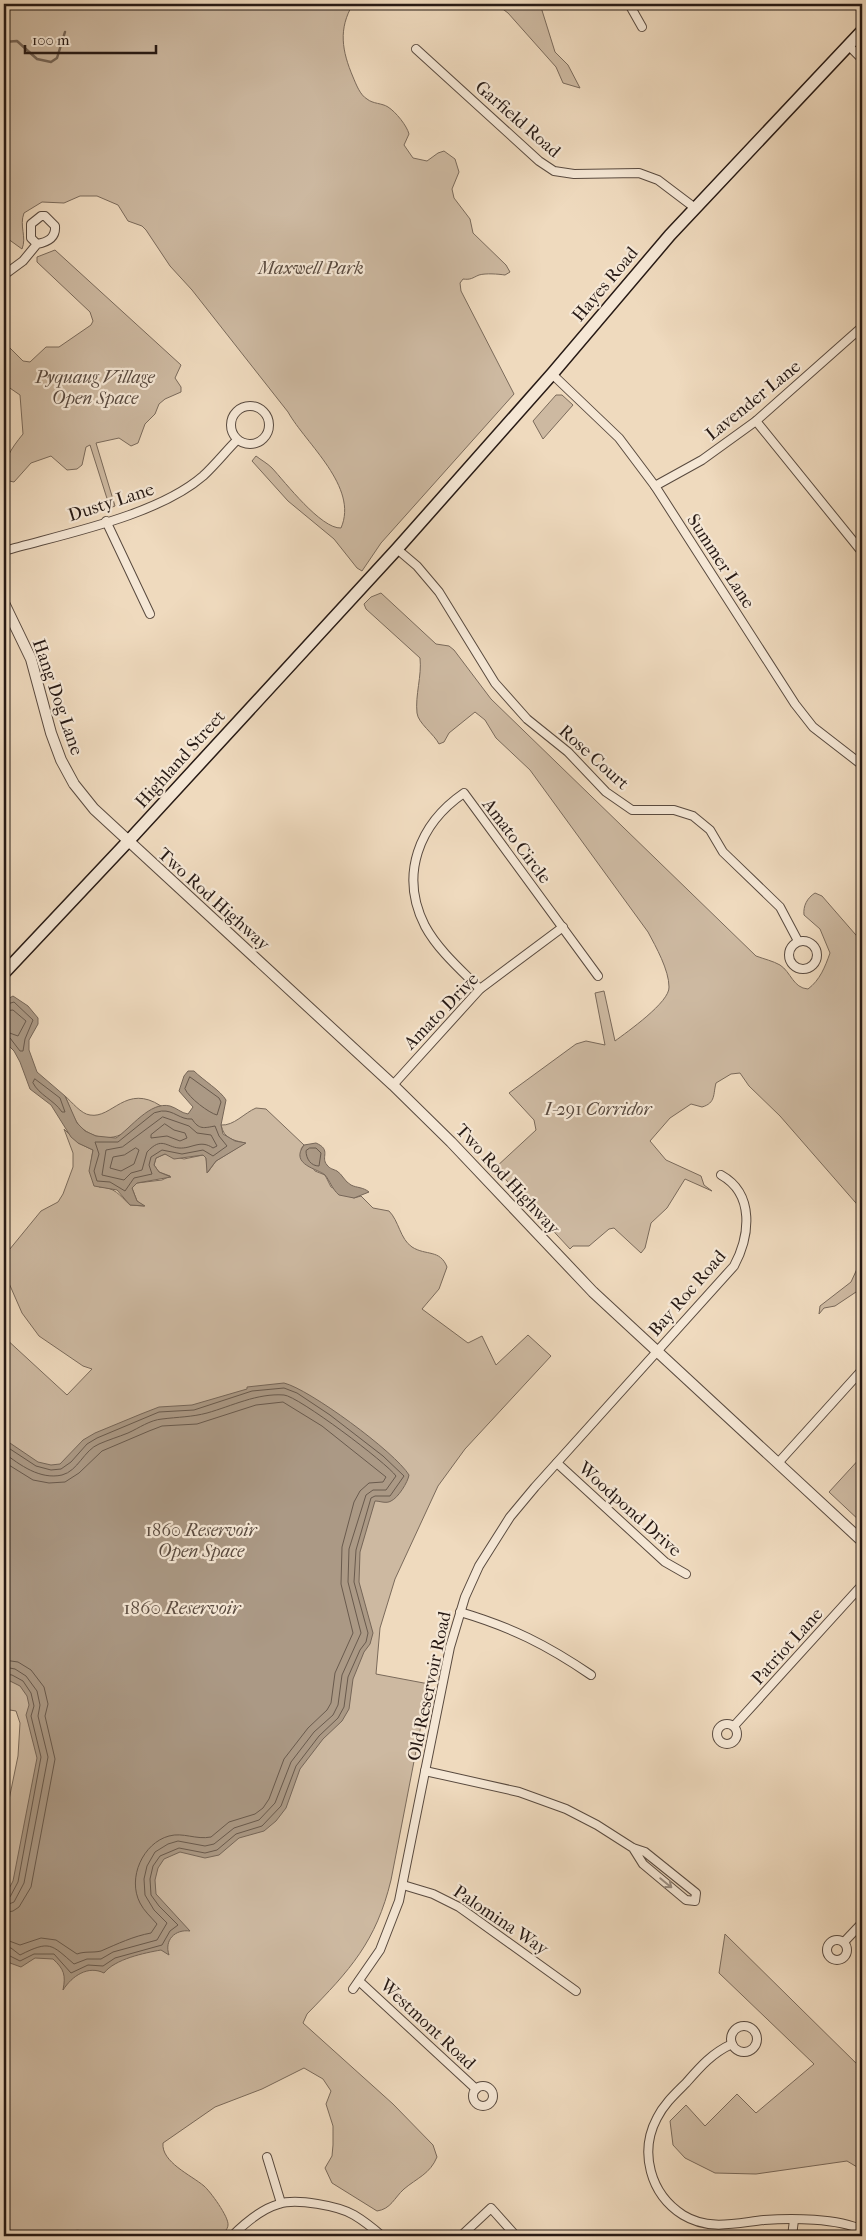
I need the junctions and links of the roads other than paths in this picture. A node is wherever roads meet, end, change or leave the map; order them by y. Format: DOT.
graph roads {
  1 [pos="629,4"];
  2 [pos="642,27"];
  3 [pos="862,31"];
  4 [pos="849,46"];
  5 [pos="416,49"];
  6 [pos="862,59"];
  7 [pos="695,208"];
  8 [pos="37,244"];
  9 [pos="4,275"];
  10 [pos="862,327"];
  11 [pos="552,374"];
  12 [pos="756,421"];
  13 [pos="238,440"];
  14 [pos="655,486"];
  15 [pos="106,521"];
  16 [pos="397,549"];
  17 [pos="4,551"];
  18 [pos="862,552"];
  19 [pos="381,567"];
  20 [pos="4,603"];
  21 [pos="150,614"];
  22 [pos="862,765"];
  23 [pos="127,843"];
  24 [pos="562,927"];
  25 [pos="798,941"];
  26 [pos="4,973"];
  27 [pos="598,976"];
  28 [pos="480,989"];
  29 [pos="393,1084"];
  30 [pos="721,1175"];
  31 [pos="656,1352"];
  32 [pos="862,1370"];
  33 [pos="778,1463"];
  34 [pos="557,1464"];
  35 [pos="862,1541"];
  36 [pos="686,1574"];
  37 [pos="862,1585"];
  38 [pos="460,1612"];
  39 [pos="591,1675"];
  40 [pos="734,1726"];
  41 [pos="425,1771"];
  42 [pos="633,1848"];
  43 [pos="403,1885"];
  44 [pos="862,1923"];
  45 [pos="844,1942"];
  46 [pos="359,1981"];
  47 [pos="353,1989"];
  48 [pos="576,1991"];
  49 [pos="732,2044"];
  50 [pos="476,2089"];
  51 [pos="267,2156"];
  52 [pos="281,2203"];
  53 [pos="794,2220"];
  54 [pos="862,2230"];
  55 [pos="232,2236"];
  56 [pos="382,2236"];
  57 [pos="461,2236"];
  58 [pos="516,2236"];
  59 [pos="792,2236"];
  1 -- 2 [label="street"];
  3 -- 4 [label="main road, Hayes Road"];
  4 -- 6 [label="street"];
  4 -- 7 [label="main road, Hayes Road"];
  5 -- 7 [label="street, Garfield Road"];
  7 -- 11 [label="main road, Hayes Road"];
  8 -- 9 [label="street"];
  10 -- 12 [label="street, Lavender Lane"];
  11 -- 14 [label="street, Summer Lane"];
  11 -- 16 [label="main road, Hayes Road"];
  12 -- 14 [label="street, Lavender Lane"];
  12 -- 18 [label="street"];
  13 -- 13 [label="street"];
  13 -- 15 [label="street, Dusty Lane"];
  14 -- 22 [label="street, Summer Lane"];
  15 -- 17 [label="street, Dusty Lane"];
  15 -- 21 [label="street"];
  16 -- 19 [label="main road, Hayes Road"];
  16 -- 25 [label="street, Rose Court"];
  19 -- 23 [label="main road, Highland Street"];
  20 -- 23 [label="street, Hang Dog Lane"];
  23 -- 26 [label="main road, Highland Street"];
  23 -- 29 [label="street, Two Rod Highway"];
  24 -- 27 [label="street, Amato Circle"];
  24 -- 28 [label="street, Amato Drive"];
  24 -- 28 [label="street, Amato Circle"];
  28 -- 29 [label="street, Amato Drive"];
  29 -- 31 [label="street, Two Rod Highway"];
  30 -- 31 [label="street, Bay Roc Road"];
  31 -- 33 [label="street, Two Rod Highway"];
  31 -- 34 [label="street, Old Reservoir Road"];
  32 -- 33 [label="street"];
  33 -- 35 [label="street, Two Rod Highway"];
  34 -- 36 [label="street, Woodpond Drive"];
  34 -- 38 [label="street, Old Reservoir Road"];
  37 -- 40 [label="street, Patriot Lane"];
  38 -- 39 [label="street"];
  38 -- 41 [label="street, Old Reservoir Road"];
  41 -- 42 [label="street"];
  41 -- 43 [label="street, Old Reservoir Road"];
  42 -- 42 [label="street, one-way"];
  43 -- 46 [label="street, Old Reservoir Road"];
  43 -- 48 [label="street, Palomina Way"];
  44 -- 45 [label="street"];
  46 -- 47 [label="street, Old Reservoir Road"];
  46 -- 50 [label="street, Westmont Road"];
  49 -- 53 [label="street"];
  51 -- 52 [label="street"];
  52 -- 55 [label="street"];
  52 -- 56 [label="street"];
  53 -- 54 [label="street"];
  53 -- 59 [label="street"];
  57 -- 58 [label="street"];
}
